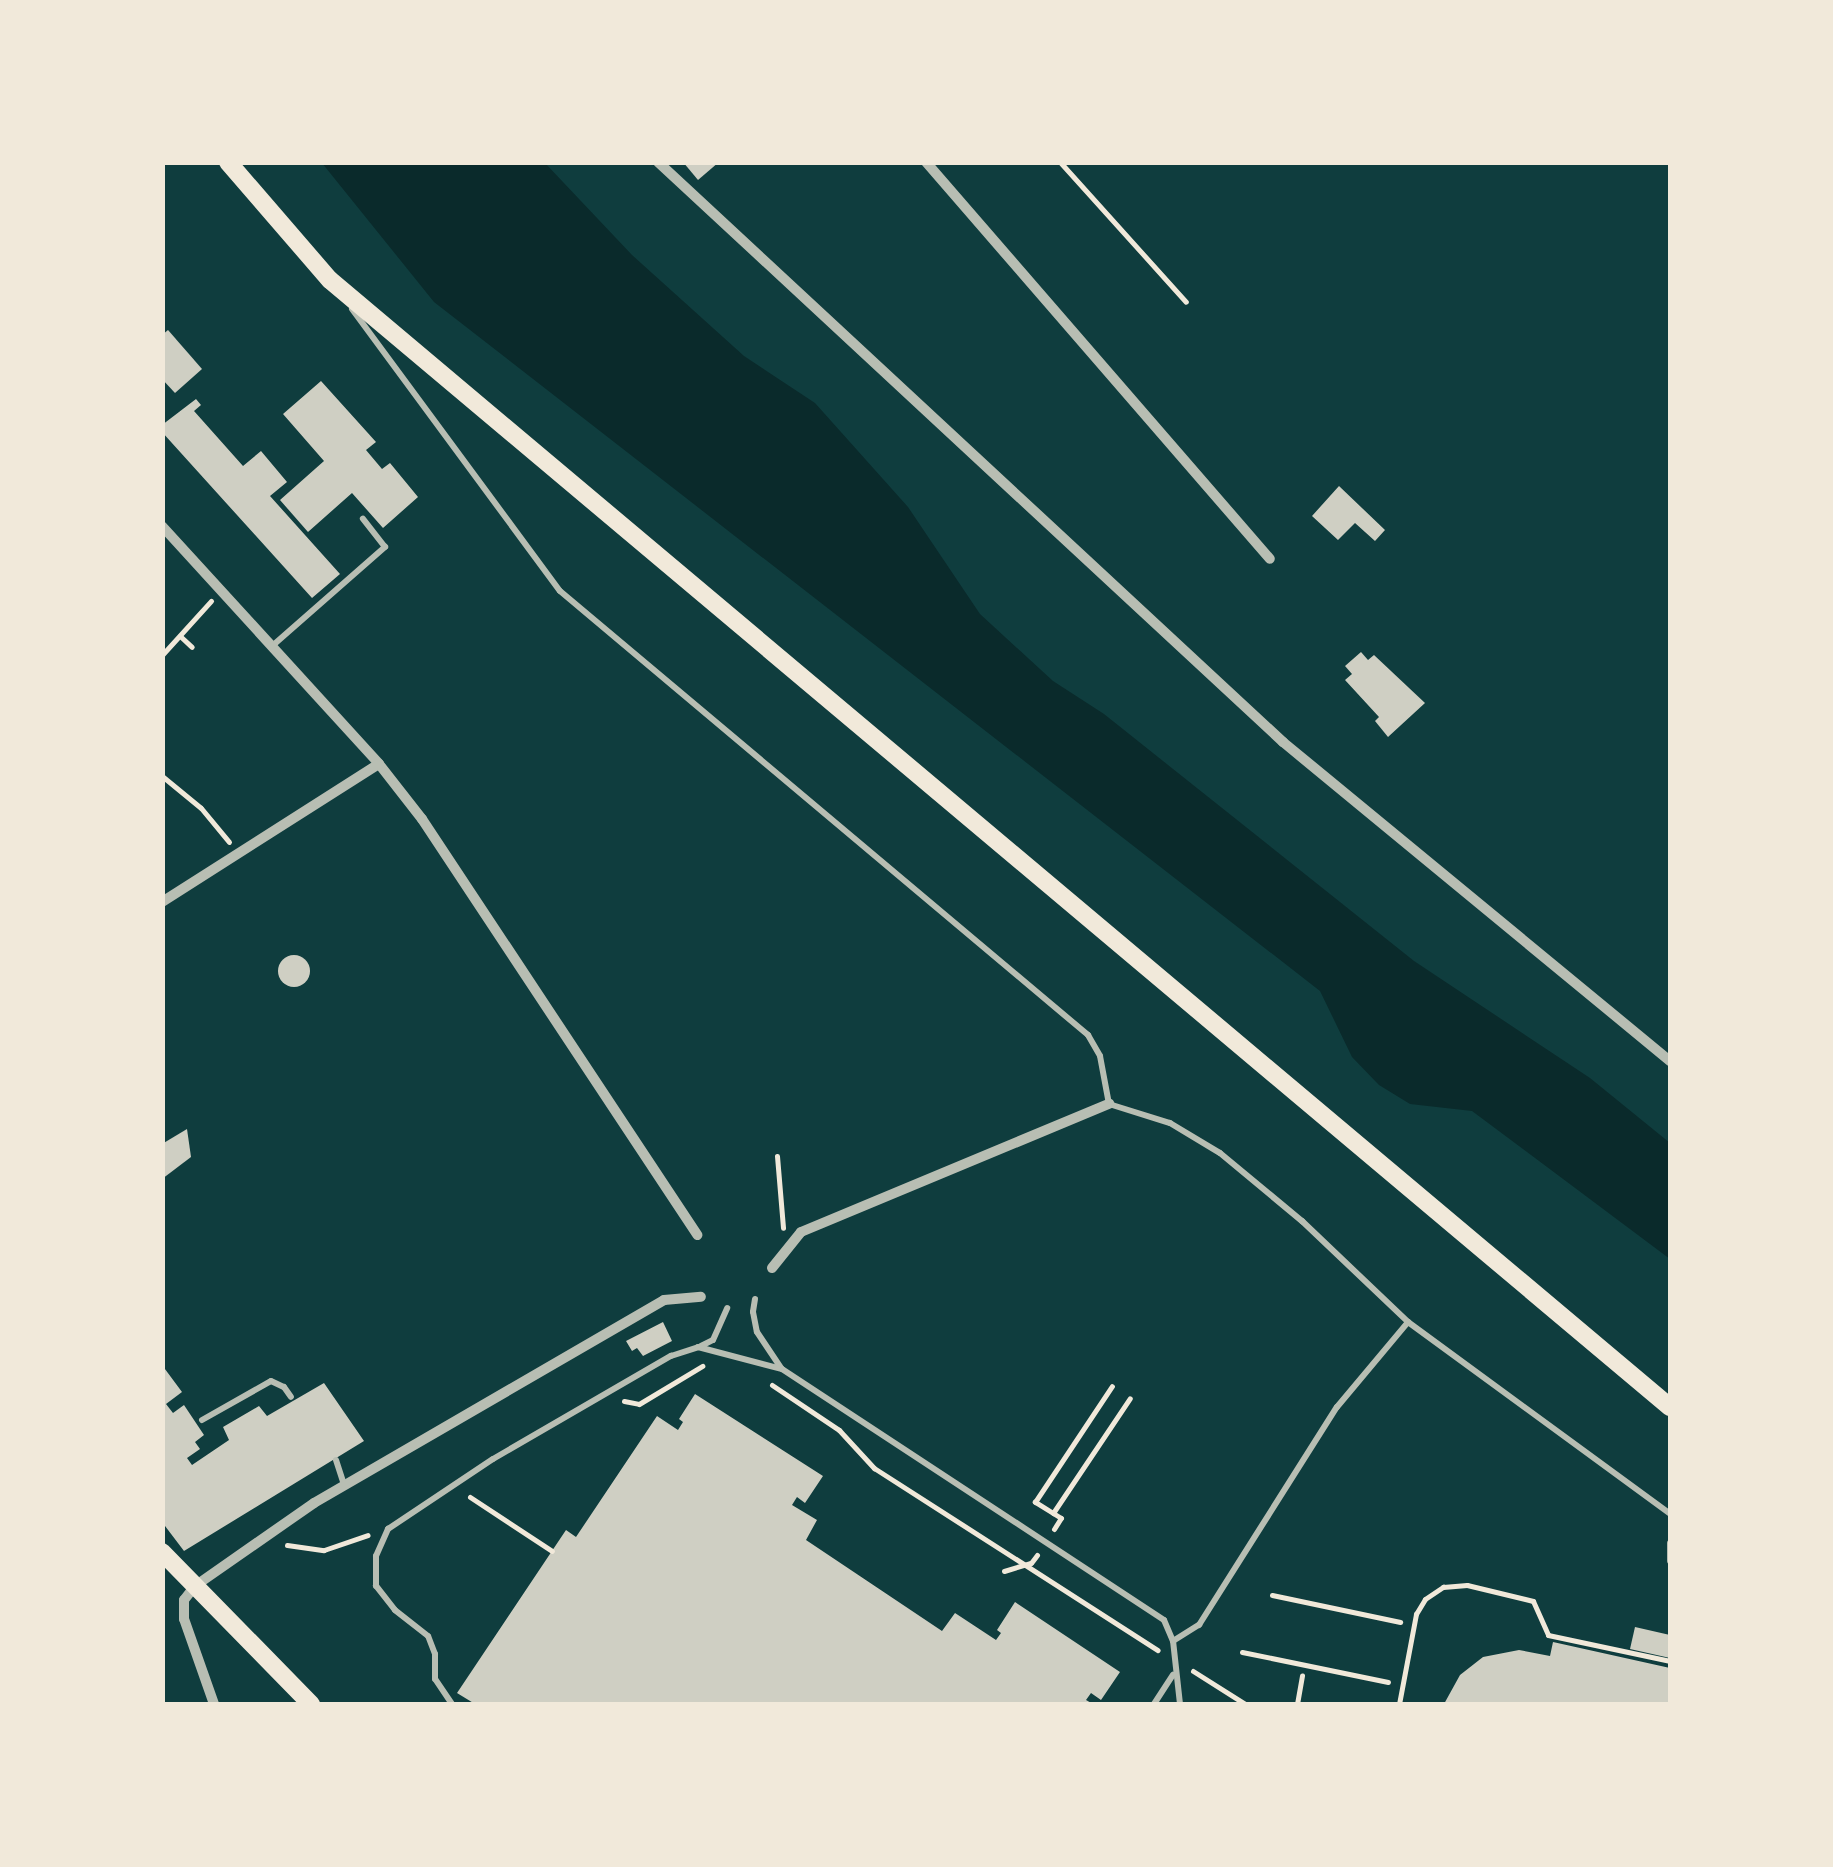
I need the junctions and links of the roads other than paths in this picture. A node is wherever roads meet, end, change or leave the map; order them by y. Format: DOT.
graph roads {
  1 [pos="228,162"];
  2 [pos="658,162"];
  3 [pos="926,162"];
  4 [pos="330,280"];
  5 [pos="363,519"];
  6 [pos="162,526"];
  7 [pos="1270,559"];
  8 [pos="270,648"];
  9 [pos="379,764"];
  10 [pos="162,902"];
  11 [pos="1670,1061"];
  12 [pos="1109,1104"];
  13 [pos="697,1235"];
  14 [pos="772,1268"];
  15 [pos="701,1297"];
  16 [pos="756,1298"];
  17 [pos="727,1308"];
  18 [pos="1408,1322"];
  19 [pos="698,1347"];
  20 [pos="782,1368"];
  21 [pos="291,1397"];
  22 [pos="1670,1407"];
  23 [pos="202,1420"];
  24 [pos="336,1460"];
  25 [pos="344,1486"];
  26 [pos="1670,1514"];
  27 [pos="1670,1543"];
  28 [pos="162,1552"];
  29 [pos="1670,1561"];
  30 [pos="195,1586"];
  31 [pos="1173,1641"];
  32 [pos="1173,1675"];
  33 [pos="214,1704"];
  34 [pos="312,1704"];
  35 [pos="452,1704"];
  36 [pos="1154,1704"];
  37 [pos="1180,1704"];
  1 -- 4 [label="main road"];
  2 -- 11 [label="street"];
  3 -- 7 [label="street"];
  4 -- 12 [label="lane"];
  4 -- 22 [label="main road"];
  5 -- 8 [label="lane"];
  6 -- 8 [label="street"];
  8 -- 9 [label="street"];
  9 -- 10 [label="street"];
  9 -- 13 [label="street"];
  12 -- 14 [label="street"];
  12 -- 18 [label="lane"];
  15 -- 25 [label="street"];
  16 -- 20 [label="lane"];
  17 -- 19 [label="lane"];
  18 -- 26 [label="lane"];
  18 -- 31 [label="lane"];
  19 -- 20 [label="lane"];
  19 -- 35 [label="lane"];
  20 -- 31 [label="lane"];
  21 -- 23 [label="lane"];
  24 -- 25 [label="lane"];
  25 -- 30 [label="street"];
  27 -- 29 [label="lane"];
  28 -- 30 [label="main road"];
  30 -- 33 [label="street"];
  30 -- 34 [label="main road"];
  31 -- 32 [label="lane"];
  32 -- 36 [label="lane"];
  32 -- 37 [label="lane"];
}
